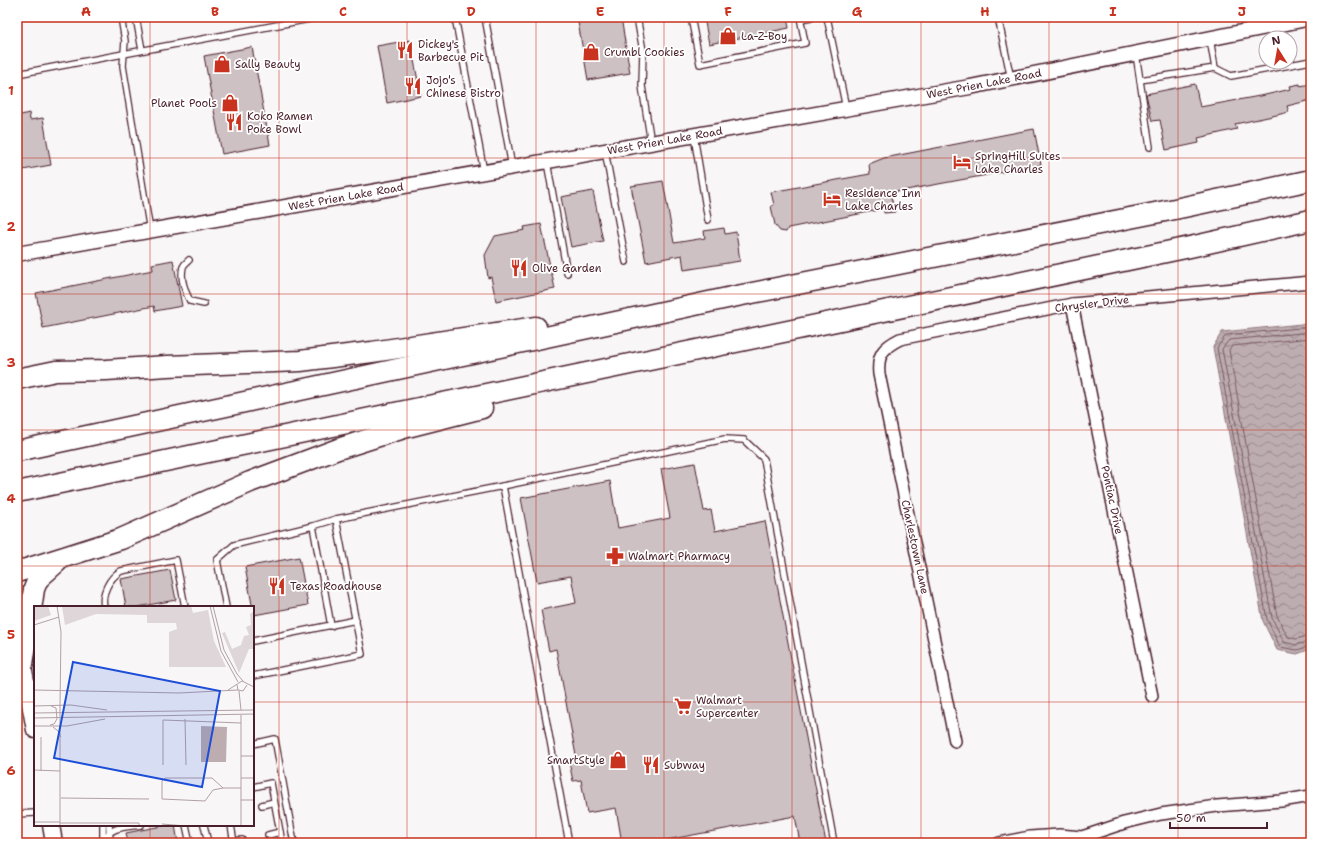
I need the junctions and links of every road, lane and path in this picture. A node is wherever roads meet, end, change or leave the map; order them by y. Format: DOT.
graph roads {
  1 [pos="121,17"];
  2 [pos="136,17"];
  3 [pos="320,17"];
  4 [pos="455,17"];
  5 [pos="485,17"];
  6 [pos="637,17"];
  7 [pos="691,17"];
  8 [pos="811,17"];
  9 [pos="827,17"];
  10 [pos="998,17"];
  11 [pos="801,18"];
  12 [pos="1311,18"];
  13 [pos="1210,39"];
  14 [pos="142,50"];
  15 [pos="124,54"];
  16 [pos="1136,54"];
  17 [pos="1311,60"];
  18 [pos="1215,68"];
  19 [pos="17,74"];
  20 [pos="1011,79"];
  21 [pos="1140,80"];
  22 [pos="846,109"];
  23 [pos="694,135"];
  24 [pos="652,143"];
  25 [pos="1150,147"];
  26 [pos="605,151"];
  27 [pos="547,161"];
  28 [pos="512,167"];
  29 [pos="484,172"];
  30 [pos="1311,180"];
  31 [pos="708,220"];
  32 [pos="1311,220"];
  33 [pos="150,231"];
  34 [pos="17,254"];
  35 [pos="189,260"];
  36 [pos="626,262"];
  37 [pos="567,273"];
  38 [pos="1311,282"];
  39 [pos="732,298"];
  40 [pos="204,304"];
  41 [pos="1072,304"];
  42 [pos="881,353"];
  43 [pos="17,370"];
  44 [pos="56,371"];
  45 [pos="561,378"];
  46 [pos="17,379"];
  47 [pos="22,450"];
  48 [pos="503,486"];
  49 [pos="24,490"];
  50 [pos="336,518"];
  51 [pos="313,526"];
  52 [pos="60,559"];
  53 [pos="17,572"];
  54 [pos="104,606"];
  55 [pos="185,606"];
  56 [pos="226,606"];
  57 [pos="356,620"];
  58 [pos="331,626"];
  59 [pos="17,633"];
  60 [pos="254,641"];
  61 [pos="20,659"];
  62 [pos="254,676"];
  63 [pos="1152,696"];
  64 [pos="33,708"];
  65 [pos="34,719"];
  66 [pos="955,741"];
  67 [pos="254,744"];
  68 [pos="254,787"];
  69 [pos="1311,796"];
  70 [pos="274,802"];
  71 [pos="262,805"];
  72 [pos="34,813"];
  73 [pos="17,814"];
  74 [pos="51,826"];
  75 [pos="102,826"];
  76 [pos="109,826"];
  77 [pos="136,826"];
  78 [pos="186,826"];
  79 [pos="204,826"];
  80 [pos="231,826"];
  81 [pos="109,832"];
  82 [pos="280,832"];
  83 [pos="268,835"];
  84 [pos="242,840"];
  85 [pos="234,842"];
  86 [pos="54,843"];
  87 [pos="103,843"];
  88 [pos="110,843"];
  89 [pos="190,843"];
  90 [pos="208,843"];
  91 [pos="282,843"];
  92 [pos="294,843"];
  93 [pos="569,843"];
  94 [pos="834,843"];
  95 [pos="1000,843"];
  1 -- 15 [label="lane"];
  2 -- 14 [label="lane"];
  3 -- 14 [label="lane"];
  4 -- 29 [label="lane"];
  5 -- 28 [label="lane"];
  6 -- 24 [label="lane"];
  7 -- 11 [label="lane"];
  8 -- 11 [label="lane"];
  9 -- 22 [label="lane"];
  10 -- 20 [label="lane"];
  12 -- 13 [label="street, West Prien Lake Road"];
  13 -- 16 [label="street, West Prien Lake Road"];
  13 -- 18 [label="lane"];
  14 -- 15 [label="lane"];
  15 -- 19 [label="lane"];
  15 -- 33 [label="lane"];
  16 -- 20 [label="street, West Prien Lake Road"];
  16 -- 21 [label="lane"];
  17 -- 18 [label="lane"];
  18 -- 21 [label="lane"];
  20 -- 22 [label="street, West Prien Lake Road"];
  21 -- 25 [label="lane"];
  22 -- 23 [label="street, West Prien Lake Road"];
  23 -- 24 [label="street, West Prien Lake Road"];
  23 -- 31 [label="lane"];
  24 -- 26 [label="street, West Prien Lake Road"];
  26 -- 27 [label="street, West Prien Lake Road"];
  26 -- 36 [label="lane"];
  27 -- 28 [label="street, West Prien Lake Road"];
  27 -- 37 [label="lane"];
  28 -- 29 [label="street, West Prien Lake Road"];
  29 -- 33 [label="street, West Prien Lake Road"];
  30 -- 39 [label="highway"];
  32 -- 45 [label="highway"];
  33 -- 34 [label="street, West Prien Lake Road"];
  35 -- 40 [label="lane"];
  38 -- 41 [label="street, Chrysler Drive"];
  39 -- 44 [label="highway"];
  39 -- 47 [label="highway"];
  41 -- 42 [label="street, Chrysler Drive"];
  41 -- 63 [label="street, Pontiac Drive"];
  42 -- 66 [label="street, Charlestown Lane"];
  43 -- 44 [label="highway"];
  44 -- 46 [label="highway"];
  45 -- 49 [label="highway"];
  45 -- 52 [label="highway"];
  48 -- 50 [label="lane"];
  48 -- 93 [label="lane"];
  48 -- 94 [label="lane"];
  50 -- 51 [label="lane"];
  50 -- 57 [label="lane"];
  51 -- 56 [label="lane"];
  51 -- 58 [label="lane"];
  52 -- 53 [label="highway"];
  52 -- 61 [label="highway"];
  54 -- 55 [label="lane"];
  57 -- 58 [label="lane"];
  57 -- 62 [label="lane"];
  58 -- 60 [label="lane"];
  59 -- 61 [label="main road"];
  61 -- 64 [label="main road"];
  64 -- 65 [label="main road"];
  67 -- 92 [label="lane"];
  68 -- 70 [label="lane"];
  69 -- 95 [label="street"];
  70 -- 71 [label="lane"];
  70 -- 82 [label="lane"];
  72 -- 73 [label="lane"];
  74 -- 86 [label="main road"];
  75 -- 87 [label="lane"];
  76 -- 81 [label="lane"];
  77 -- 81 [label="lane"];
  78 -- 89 [label="lane"];
  79 -- 90 [label="lane"];
  80 -- 85 [label="lane"];
  81 -- 87 [label="lane"];
  81 -- 88 [label="lane"];
  82 -- 83 [label="lane"];
  82 -- 91 [label="lane"];
  84 -- 85 [label="lane"];
}
